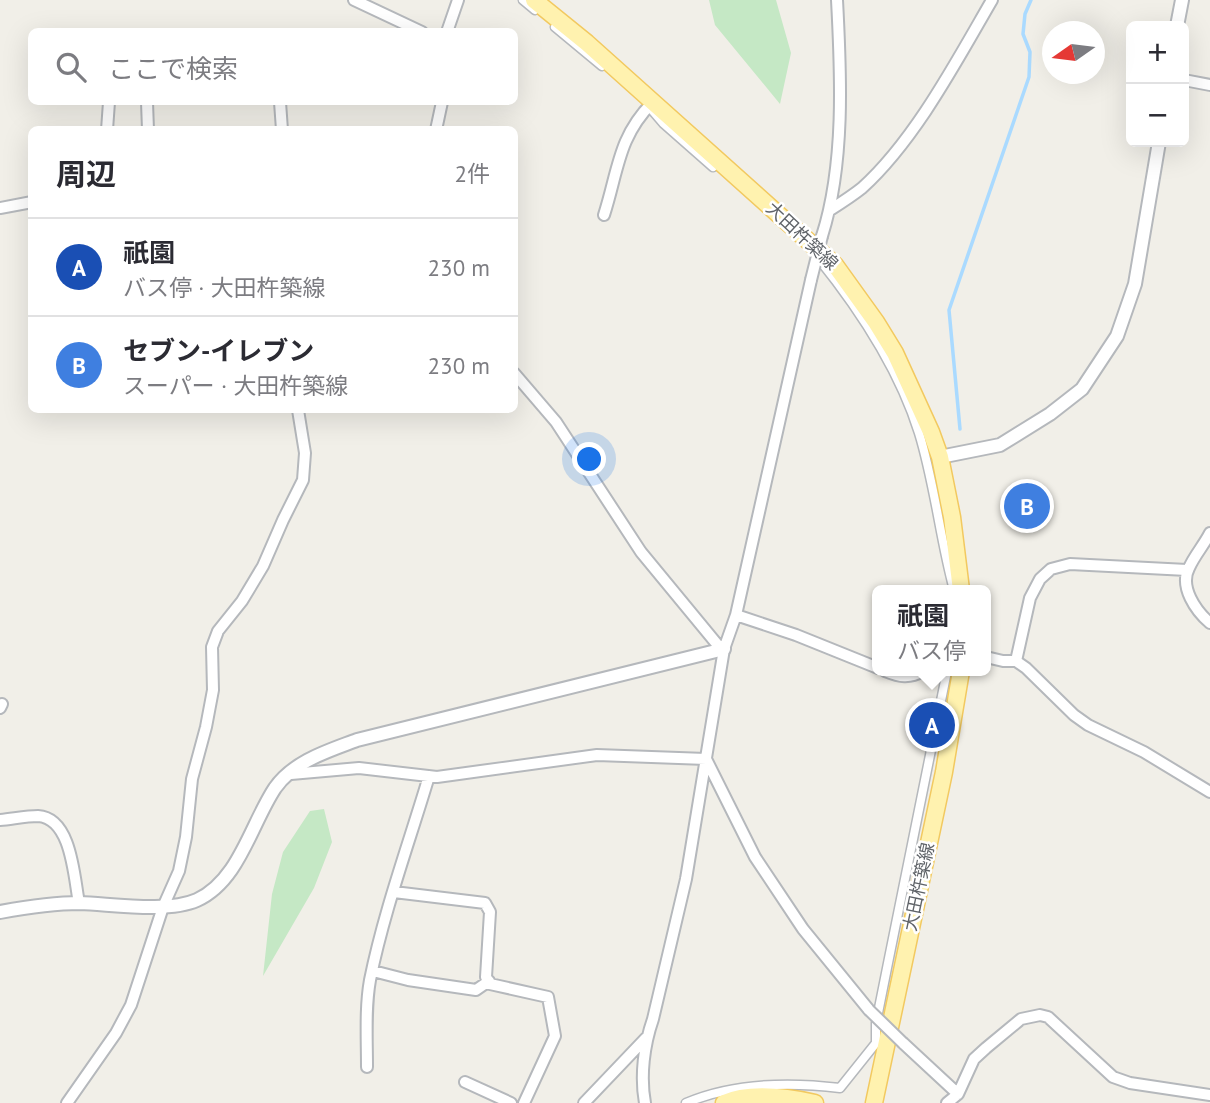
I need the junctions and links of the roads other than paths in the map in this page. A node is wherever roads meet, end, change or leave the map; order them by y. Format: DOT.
graph roads {
  1 [pos="354,0"];
  2 [pos="458,0"];
  3 [pos="523,0"];
  4 [pos="534,0"];
  5 [pos="837,0"];
  6 [pos="992,0"];
  7 [pos="1182,0"];
  8 [pos="1178,21"];
  9 [pos="414,28"];
  10 [pos="448,28"];
  11 [pos="1189,81"];
  12 [pos="1210,85"];
  13 [pos="650,104"];
  14 [pos="109,105"];
  15 [pos="147,105"];
  16 [pos="280,105"];
  17 [pos="441,105"];
  18 [pos="107,126"];
  19 [pos="148,126"];
  20 [pos="282,126"];
  21 [pos="437,126"];
  22 [pos="1157,147"];
  23 [pos="28,203"];
  24 [pos="0,208"];
  25 [pos="830,210"];
  26 [pos="604,215"];
  27 [pos="518,378"];
  28 [pos="298,413"];
  29 [pos="940,457"];
  30 [pos="1210,533"];
  31 [pos="1187,570"];
  32 [pos="953,585"];
  33 [pos="960,585"];
  34 [pos="736,615"];
  35 [pos="1210,623"];
  36 [pos="723,649"];
  37 [pos="991,658"];
  38 [pos="1016,661"];
  39 [pos="872,666"];
  40 [pos="946,676"];
  41 [pos="960,676"];
  42 [pos="706,759"];
  43 [pos="291,774"];
  44 [pos="429,776"];
  45 [pos="1210,792"];
  46 [pos="0,820"];
  47 [pos="394,892"];
  48 [pos="79,903"];
  49 [pos="163,907"];
  50 [pos="0,912"];
  51 [pos="373,971"];
  52 [pos="488,981"];
  53 [pos="646,1038"];
  54 [pos="367,1067"];
  55 [pos="465,1082"];
  56 [pos="958,1094"];
  57 [pos="1210,1095"];
  58 [pos="67,1103"];
  59 [pos="510,1103"];
  60 [pos="524,1103"];
  61 [pos="584,1103"];
  62 [pos="645,1103"];
  63 [pos="686,1103"];
  64 [pos="724,1103"];
  65 [pos="815,1103"];
  66 [pos="874,1103"];
  67 [pos="947,1103"];
  1 -- 9 [label="street"];
  2 -- 10 [label="street"];
  3 -- 13 [label="street"];
  4 -- 13 [label="main road, 大田杵築線"];
  5 -- 25 [label="street"];
  6 -- 25 [label="street"];
  7 -- 8 [label="street"];
  11 -- 12 [label="street"];
  13 -- 26 [label="street"];
  13 -- 29 [label="main road, 大田杵築線"];
  13 -- 32 [label="street"];
  14 -- 18 [label="street"];
  15 -- 19 [label="street"];
  16 -- 20 [label="street"];
  17 -- 21 [label="street"];
  22 -- 29 [label="street"];
  23 -- 24 [label="street"];
  25 -- 34 [label="street, bridge"];
  27 -- 36 [label="street"];
  28 -- 49 [label="street"];
  29 -- 33 [label="main road, 大田杵築線"];
  30 -- 31 [label="street"];
  31 -- 35 [label="street"];
  31 -- 38 [label="street"];
  34 -- 36 [label="street"];
  34 -- 39 [label="street"];
  36 -- 42 [label="street"];
  36 -- 43 [label="street"];
  37 -- 38 [label="street"];
  38 -- 45 [label="street"];
  40 -- 63 [label="street"];
  41 -- 66 [label="main road, 大田杵築線"];
  42 -- 44 [label="street"];
  42 -- 53 [label="street"];
  42 -- 56 [label="street, bridge"];
  43 -- 44 [label="street"];
  43 -- 49 [label="street"];
  44 -- 47 [label="street"];
  46 -- 48 [label="street"];
  47 -- 51 [label="street"];
  47 -- 52 [label="street"];
  48 -- 49 [label="street"];
  48 -- 50 [label="street"];
  49 -- 58 [label="street"];
  51 -- 52 [label="street"];
  51 -- 54 [label="street"];
  52 -- 60 [label="street"];
  53 -- 61 [label="street"];
  53 -- 62 [label="street"];
  55 -- 59 [label="street"];
  56 -- 57 [label="street"];
  56 -- 67 [label="street"];
  64 -- 65 [label="main road"];
}
